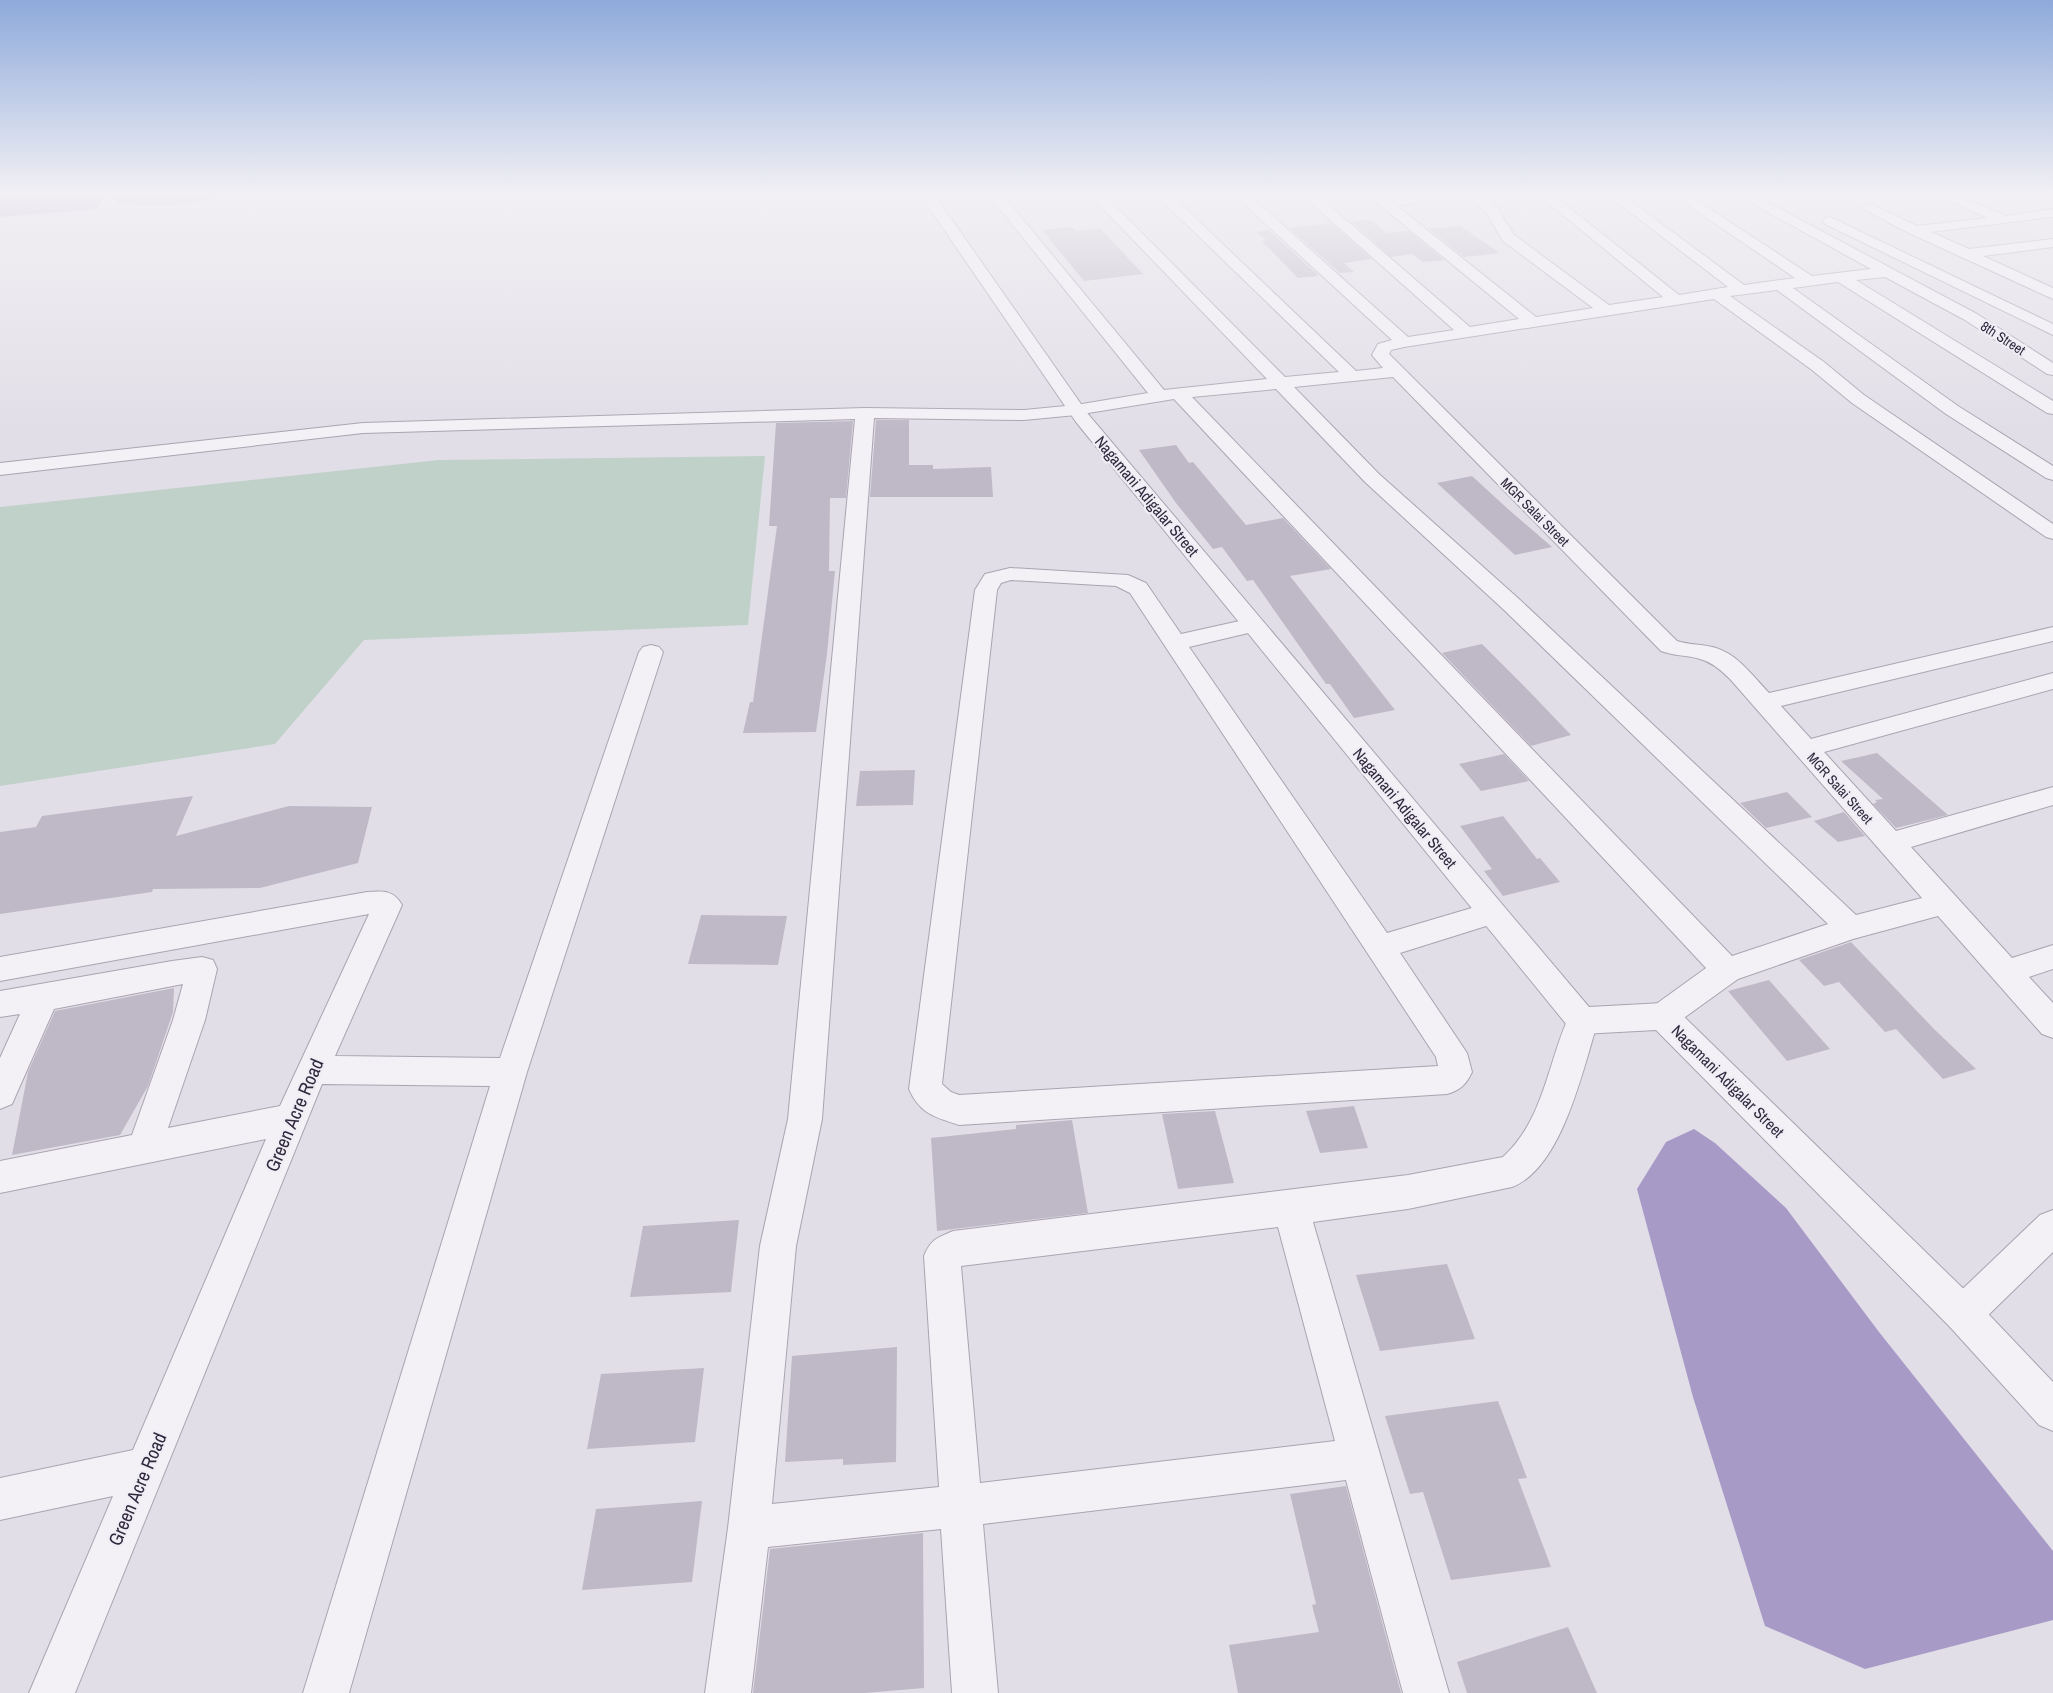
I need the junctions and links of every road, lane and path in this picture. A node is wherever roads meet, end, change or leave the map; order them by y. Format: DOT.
graph roads {
  1 [pos="981,272"];
  2 [pos="1062,272"];
  3 [pos="1174,272"];
  4 [pos="1243,272"];
  5 [pos="1326,272"];
  6 [pos="1397,272"];
  7 [pos="1471,272"];
  8 [pos="1554,272"];
  9 [pos="1642,272"];
  10 [pos="1717,272"];
  11 [pos="1796,272"];
  12 [pos="1886,272"];
  13 [pos="1934,272"];
  14 [pos="2005,272"];
  15 [pos="1841,277"];
  16 [pos="2053,280"];
  17 [pos="1809,281"];
  18 [pos="2029,283"];
  19 [pos="1780,285"];
  20 [pos="1740,289"];
  21 [pos="1716,293"];
  22 [pos="2053,294"];
  23 [pos="1674,298"];
  24 [pos="1606,310"];
  25 [pos="1531,320"];
  26 [pos="2053,330"];
  27 [pos="1467,333"];
  28 [pos="1404,342"];
  29 [pos="2053,370"];
  30 [pos="1395,372"];
  31 [pos="1350,374"];
  32 [pos="1281,383"];
  33 [pos="1168,394"];
  34 [pos="2053,409"];
  35 [pos="1076,410"];
  36 [pos="865,413"];
  37 [pos="0,469"];
  38 [pos="2053,474"];
  39 [pos="2053,533"];
  40 [pos="1254,625"];
  41 [pos="2053,634"];
  42 [pos="1174,643"];
  43 [pos="651,652"];
  44 [pos="2053,681"];
  45 [pos="1764,702"];
  46 [pos="1805,749"];
  47 [pos="2053,796"];
  48 [pos="1891,843"];
  49 [pos="1945,903"];
  50 [pos="1492,912"];
  51 [pos="1851,928"];
  52 [pos="1381,947"];
  53 [pos="2053,957"];
  54 [pos="0,969"];
  55 [pos="1727,970"];
  56 [pos="2007,972"];
  57 [pos="43,998"];
  58 [pos="0,1004"];
  59 [pos="1663,1016"];
  60 [pos="1582,1021"];
  61 [pos="2053,1024"];
  62 [pos="312,1070"];
  63 [pos="511,1072"];
  64 [pos="0,1094"];
  65 [pos="291,1119"];
  66 [pos="144,1149"];
  67 [pos="0,1178"];
  68 [pos="1291,1208"];
  69 [pos="2053,1227"];
  70 [pos="1962,1314"];
  71 [pos="2053,1411"];
  72 [pos="1361,1458"];
  73 [pos="146,1468"];
  74 [pos="0,1500"];
  75 [pos="960,1506"];
  76 [pos="749,1528"];
  77 [pos="52,1693"];
  78 [pos="326,1693"];
  79 [pos="728,1693"];
  80 [pos="974,1693"];
  81 [pos="1426,1693"];
  1 -- 35 [label="street, Nagamani Adigalar Street"];
  2 -- 33 [label="street"];
  3 -- 32 [label="street"];
  4 -- 31 [label="street"];
  5 -- 28 [label="street"];
  6 -- 27 [label="street"];
  7 -- 25 [label="street"];
  8 -- 24 [label="street"];
  9 -- 23 [label="street"];
  10 -- 20 [label="street"];
  11 -- 17 [label="street"];
  12 -- 15 [label="street, MGR Salai Street"];
  12 -- 29 [label="street, 8th Street"];
  13 -- 26 [label="street"];
  14 -- 18 [label="street"];
  15 -- 17 [label="street, MGR Salai Street"];
  15 -- 34 [label="street"];
  16 -- 18 [label="street"];
  17 -- 19 [label="street, MGR Salai Street"];
  18 -- 22 [label="street"];
  19 -- 20 [label="street, MGR Salai Street"];
  19 -- 38 [label="street"];
  20 -- 21 [label="street, MGR Salai Street"];
  21 -- 23 [label="street, MGR Salai Street"];
  21 -- 39 [label="street"];
  23 -- 24 [label="street, MGR Salai Street"];
  24 -- 25 [label="street, MGR Salai Street"];
  25 -- 27 [label="street, MGR Salai Street"];
  27 -- 28 [label="street, MGR Salai Street"];
  28 -- 30 [label="street, MGR Salai Street"];
  30 -- 31 [label="street"];
  30 -- 45 [label="street, MGR Salai Street"];
  31 -- 32 [label="street"];
  32 -- 33 [label="street"];
  32 -- 51 [label="street"];
  33 -- 35 [label="street"];
  33 -- 55 [label="street"];
  35 -- 36 [label="street"];
  35 -- 40 [label="street, Nagamani Adigalar Street"];
  36 -- 37 [label="street"];
  36 -- 76 [label="street"];
  40 -- 42 [label="street"];
  40 -- 50 [label="street, Nagamani Adigalar Street"];
  41 -- 45 [label="street"];
  42 -- 52 [label="street"];
  42 -- 52 [label="street"];
  43 -- 63 [label="street"];
  44 -- 46 [label="street"];
  45 -- 46 [label="street, MGR Salai Street"];
  46 -- 48 [label="street, MGR Salai Street"];
  47 -- 48 [label="street"];
  48 -- 49 [label="street, MGR Salai Street"];
  49 -- 51 [label="street"];
  49 -- 56 [label="street, MGR Salai Street"];
  50 -- 52 [label="street"];
  50 -- 60 [label="street, Nagamani Adigalar Street"];
  51 -- 55 [label="street"];
  53 -- 56 [label="street"];
  54 -- 62 [label="street, Green Acre Road"];
  55 -- 59 [label="street"];
  56 -- 61 [label="street, MGR Salai Street"];
  57 -- 58 [label="street"];
  57 -- 64 [label="street"];
  57 -- 66 [label="street"];
  59 -- 60 [label="street, Nagamani Adigalar Street"];
  59 -- 70 [label="street, Nagamani Adigalar Street"];
  60 -- 68 [label="street"];
  62 -- 63 [label="street"];
  62 -- 65 [label="street, Green Acre Road"];
  63 -- 78 [label="street"];
  65 -- 66 [label="street"];
  65 -- 73 [label="street, Green Acre Road"];
  66 -- 67 [label="street"];
  68 -- 72 [label="street"];
  68 -- 75 [label="street"];
  69 -- 70 [label="street"];
  70 -- 71 [label="street, Nagamani Adigalar Street"];
  72 -- 75 [label="street"];
  72 -- 81 [label="street"];
  73 -- 74 [label="street"];
  73 -- 77 [label="street, Green Acre Road"];
  75 -- 76 [label="street"];
  75 -- 80 [label="street"];
  76 -- 79 [label="street"];
}
